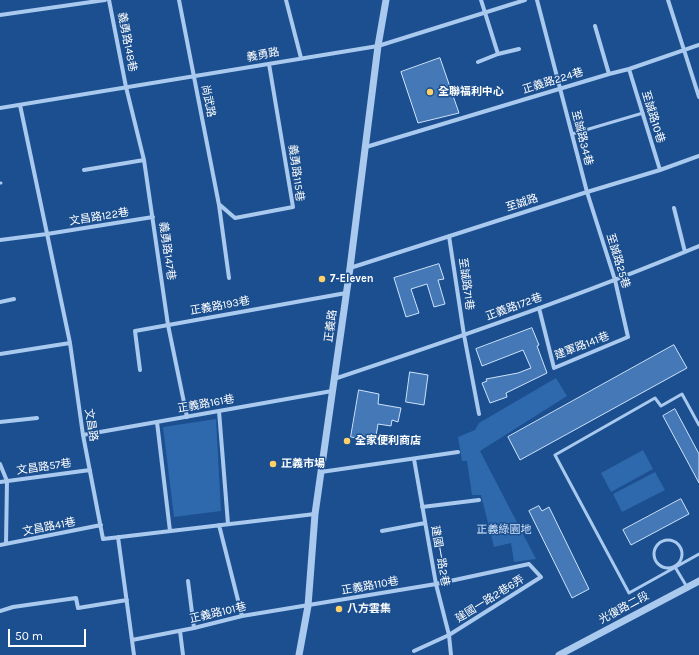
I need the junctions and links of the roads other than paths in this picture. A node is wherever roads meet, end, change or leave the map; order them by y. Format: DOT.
graph roads {
  1 [pos="106,0"];
  2 [pos="109,0"];
  3 [pos="179,0"];
  4 [pos="286,0"];
  5 [pos="386,0"];
  6 [pos="481,0"];
  7 [pos="525,0"];
  8 [pos="537,0"];
  9 [pos="668,0"];
  10 [pos="485,13"];
  11 [pos="0,15"];
  12 [pos="595,26"];
  13 [pos="699,45"];
  14 [pos="378,46"];
  15 [pos="519,49"];
  16 [pos="684,50"];
  17 [pos="498,54"];
  18 [pos="301,58"];
  19 [pos="478,62"];
  20 [pos="269,64"];
  21 [pos="629,69"];
  22 [pos="608,74"];
  23 [pos="194,76"];
  24 [pos="126,87"];
  25 [pos="561,89"];
  26 [pos="699,97"];
  27 [pos="20,105"];
  28 [pos="0,108"];
  29 [pos="643,113"];
  30 [pos="572,134"];
  31 [pos="366,147"];
  32 [pos="699,156"];
  33 [pos="144,160"];
  34 [pos="84,170"];
  35 [pos="660,170"];
  36 [pos="587,192"];
  37 [pos="219,205"];
  38 [pos="674,208"];
  39 [pos="153,217"];
  40 [pos="47,234"];
  41 [pos="450,236"];
  42 [pos="0,240"];
  43 [pos="699,246"];
  44 [pos="685,252"];
  45 [pos="350,268"];
  46 [pos="229,278"];
  47 [pos="615,280"];
  48 [pos="346,293"];
  49 [pos="14,300"];
  50 [pos="0,302"];
  51 [pos="539,308"];
  52 [pos="168,325"];
  53 [pos="464,335"];
  54 [pos="628,337"];
  55 [pos="70,343"];
  56 [pos="0,354"];
  57 [pos="140,370"];
  58 [pos="334,380"];
  59 [pos="332,391"];
  60 [pos="220,411"];
  61 [pos="479,414"];
  62 [pos="187,417"];
  63 [pos="37,418"];
  64 [pos="0,422"];
  65 [pos="157,422"];
  66 [pos="699,425"];
  67 [pos="83,435"];
  68 [pos="458,452"];
  69 [pos="414,459"];
  70 [pos="0,464"];
  71 [pos="90,470"];
  72 [pos="321,472"];
  73 [pos="7,481"];
  74 [pos="0,482"];
  75 [pos="479,500"];
  76 [pos="422,508"];
  77 [pos="315,514"];
  78 [pos="425,523"];
  79 [pos="228,524"];
  80 [pos="101,525"];
  81 [pos="219,525"];
  82 [pos="170,531"];
  83 [pos="382,531"];
  84 [pos="118,537"];
  85 [pos="6,544"];
  86 [pos="0,545"];
  87 [pos="699,554"];
  88 [pos="675,567"];
  89 [pos="541,577"];
  90 [pos="188,581"];
  91 [pos="699,582"];
  92 [pos="436,584"];
  93 [pos="687,588"];
  94 [pos="127,600"];
  95 [pos="308,606"];
  96 [pos="0,611"];
  97 [pos="242,616"];
  98 [pos="194,628"];
  99 [pos="180,631"];
  100 [pos="449,635"];
  101 [pos="132,640"];
  102 [pos="414,651"];
  103 [pos="134,655"];
  104 [pos="184,655"];
  105 [pos="299,655"];
  106 [pos="451,655"];
  107 [pos="558,655"];
  1 -- 11 [label="street"];
  2 -- 24 [label="street, 義勇路148巷"];
  3 -- 23 [label="street, 尚武路"];
  4 -- 18 [label="street"];
  5 -- 14 [label="street, 正義路"];
  6 -- 10 [label="street"];
  7 -- 10 [label="street, 義勇路"];
  8 -- 25 [label="street, 至誠路34巷"];
  9 -- 16 [label="street"];
  10 -- 14 [label="street, 義勇路"];
  10 -- 17 [label="street"];
  12 -- 22 [label="street"];
  13 -- 16 [label="street, 正義路224巷"];
  14 -- 18 [label="street, 義勇路"];
  14 -- 31 [label="street, 正義路"];
  15 -- 17 [label="street"];
  16 -- 21 [label="street, 正義路224巷"];
  16 -- 26 [label="street"];
  17 -- 19 [label="street"];
  18 -- 20 [label="street, 義勇路"];
  20 -- 23 [label="street, 義勇路"];
  20 -- 37 [label="street, 義勇路115巷"];
  21 -- 22 [label="street, 正義路224巷"];
  21 -- 29 [label="street, 至誠路10巷"];
  22 -- 25 [label="street, 正義路224巷"];
  23 -- 24 [label="street, 義勇路"];
  23 -- 37 [label="street, 尚武路"];
  24 -- 27 [label="street, 義勇路"];
  24 -- 33 [label="street, 義勇路147巷"];
  25 -- 30 [label="street, 至誠路34巷"];
  25 -- 31 [label="street, 正義路224巷"];
  27 -- 28 [label="street, 義勇路"];
  27 -- 40 [label="street, 文昌路"];
  29 -- 30 [label="lane"];
  29 -- 35 [label="street, 至誠路10巷"];
  30 -- 36 [label="street, 至誠路34巷"];
  31 -- 45 [label="street, 正義路"];
  32 -- 35 [label="street, 至誠路"];
  33 -- 34 [label="street"];
  33 -- 39 [label="street, 義勇路147巷"];
  35 -- 36 [label="street, 至誠路"];
  36 -- 41 [label="street, 至誠路"];
  36 -- 47 [label="street, 至誠路25巷"];
  37 -- 46 [label="street, 尚武路"];
  38 -- 44 [label="street"];
  39 -- 40 [label="street, 文昌路122巷"];
  39 -- 52 [label="street, 義勇路147巷"];
  40 -- 42 [label="street, 文昌路122巷"];
  40 -- 55 [label="street, 文昌路"];
  41 -- 45 [label="street, 至誠路"];
  41 -- 53 [label="street, 至誠路71巷"];
  43 -- 44 [label="street, 正義路172巷"];
  44 -- 47 [label="street, 正義路172巷"];
  45 -- 48 [label="street, 正義路"];
  47 -- 51 [label="street, 正義路172巷"];
  47 -- 54 [label="street, 至誠路25巷"];
  48 -- 52 [label="street, 正義路193巷"];
  48 -- 58 [label="street, 正義路"];
  49 -- 50 [label="street"];
  51 -- 53 [label="street, 正義路172巷"];
  51 -- 54 [label="street, 建軍路141巷"];
  52 -- 57 [label="street, 正義路193巷"];
  52 -- 62 [label="street, 義勇路147巷"];
  53 -- 58 [label="street, 正義路172巷"];
  53 -- 61 [label="street, 至誠路71巷"];
  55 -- 56 [label="street"];
  55 -- 67 [label="street, 文昌路"];
  58 -- 59 [label="street, 正義路"];
  59 -- 60 [label="street, 正義路161巷"];
  59 -- 72 [label="street, 正義路"];
  60 -- 62 [label="street, 正義路161巷"];
  60 -- 79 [label="street"];
  62 -- 65 [label="street, 正義路161巷"];
  63 -- 64 [label="street"];
  65 -- 67 [label="street, 正義路161巷"];
  65 -- 82 [label="street"];
  66 -- 88 [label="lane"];
  67 -- 71 [label="street, 文昌路"];
  68 -- 69 [label="street"];
  69 -- 72 [label="street"];
  69 -- 76 [label="street, 建國一路2巷"];
  70 -- 73 [label="street"];
  71 -- 73 [label="street, 文昌路57巷"];
  71 -- 80 [label="street, 文昌路"];
  72 -- 77 [label="street, 正義路"];
  73 -- 74 [label="street, 文昌路57巷"];
  73 -- 85 [label="street"];
  75 -- 76 [label="street"];
  76 -- 78 [label="street, 建國一路2巷"];
  77 -- 79 [label="street, 文昌路"];
  77 -- 95 [label="street, 正義路"];
  78 -- 83 [label="street"];
  78 -- 92 [label="street, 建國一路2巷"];
  79 -- 81 [label="street, 文昌路"];
  80 -- 84 [label="street, 文昌路"];
  80 -- 85 [label="street, 文昌路41巷"];
  81 -- 82 [label="street, 文昌路"];
  81 -- 97 [label="street"];
  82 -- 84 [label="street, 文昌路"];
  84 -- 94 [label="street"];
  85 -- 86 [label="street, 文昌路41巷"];
  87 -- 88 [label="lane"];
  88 -- 88 [label="lane"];
  88 -- 93 [label="lane"];
  89 -- 92 [label="street, 正義路110巷"];
  89 -- 100 [label="street, 建國一路2巷6弄"];
  90 -- 98 [label="street"];
  91 -- 93 [label="street, 光復路二段"];
  92 -- 95 [label="street, 正義路110巷"];
  92 -- 100 [label="street, 建國一路2巷"];
  93 -- 107 [label="street, 光復路二段"];
  94 -- 96 [label="street"];
  94 -- 101 [label="street"];
  95 -- 97 [label="street, 正義路101巷"];
  95 -- 105 [label="street, 正義路"];
  97 -- 98 [label="street, 正義路101巷"];
  98 -- 99 [label="street, 正義路101巷"];
  99 -- 101 [label="street, 正義路101巷"];
  99 -- 104 [label="street"];
  100 -- 102 [label="street, 建國一路2巷6弄"];
  100 -- 106 [label="street, 建國一路2巷"];
  101 -- 103 [label="street"];
}
